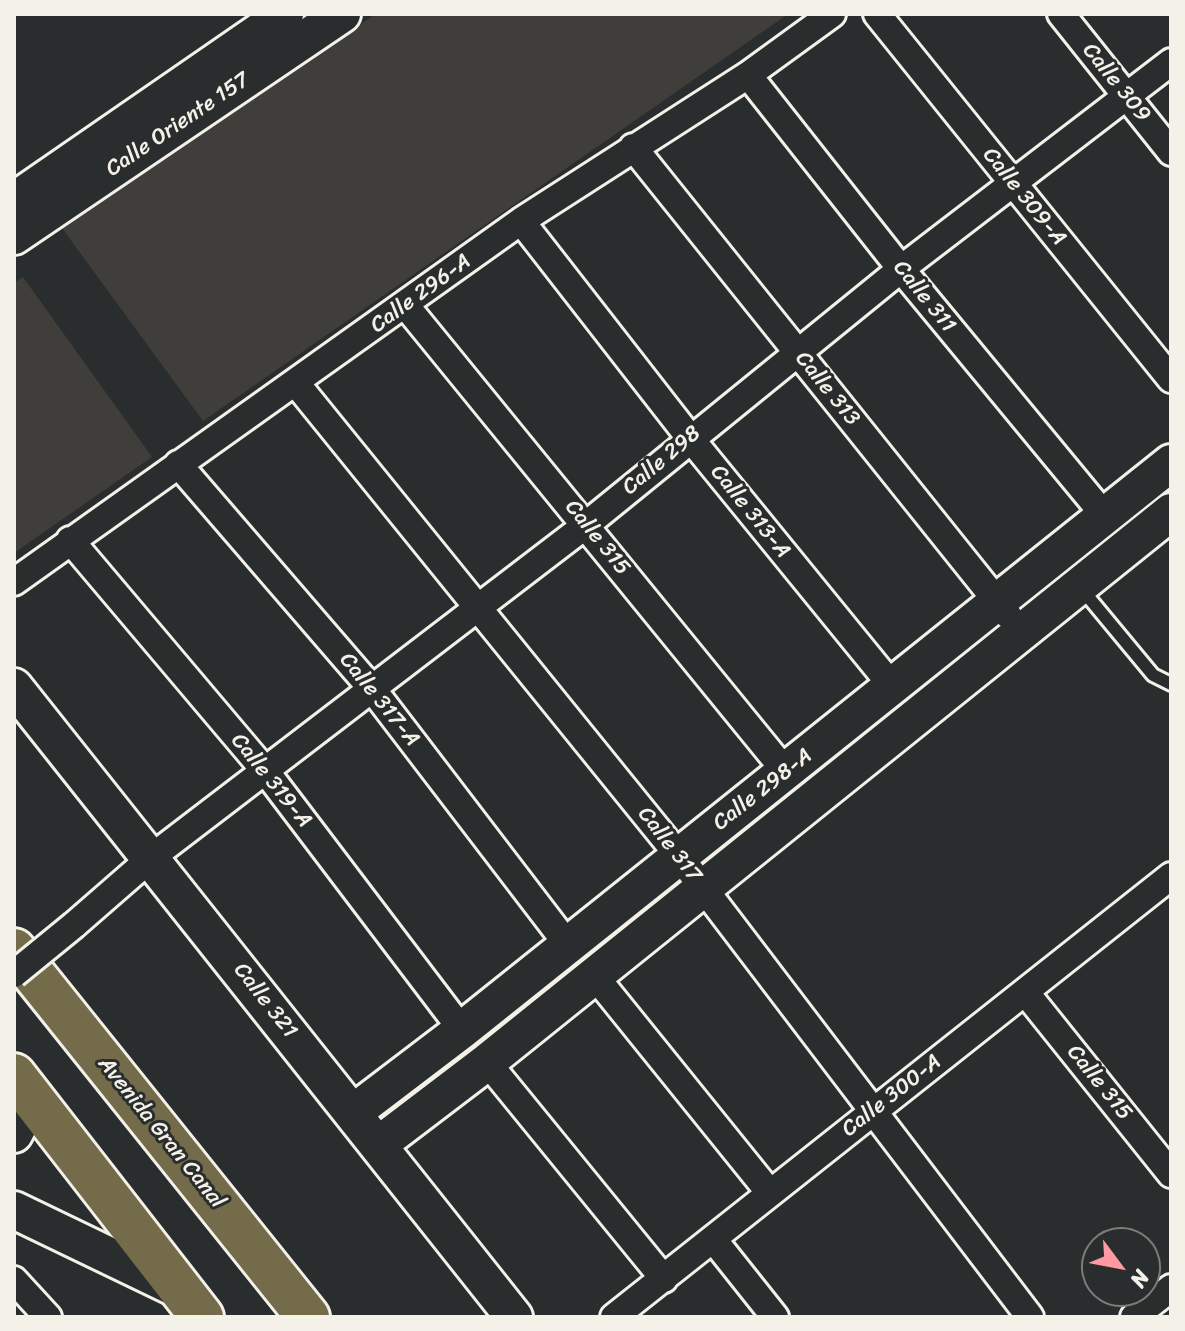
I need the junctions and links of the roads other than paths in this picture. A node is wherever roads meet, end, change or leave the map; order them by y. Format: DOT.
graph roads {
  1 [pos="285,14"];
  2 [pos="342,14"];
  3 [pos="832,14"];
  4 [pos="877,14"];
  5 [pos="1061,14"];
  6 [pos="1171,62"];
  7 [pos="748,75"];
  8 [pos="1126,95"];
  9 [pos="633,147"];
  10 [pos="1171,152"];
  11 [pos="1012,182"];
  12 [pos="14,201"];
  13 [pos="521,221"];
  14 [pos="14,236"];
  15 [pos="901,269"];
  16 [pos="406,306"];
  17 [pos="798,352"];
  18 [pos="1171,379"];
  19 [pos="295,382"];
  20 [pos="690,438"];
  21 [pos="1171,463"];
  22 [pos="178,464"];
  23 [pos="1171,512"];
  24 [pos="1105,516"];
  25 [pos="586,525"];
  26 [pos="70,540"];
  27 [pos="14,582"];
  28 [pos="1078,584"];
  29 [pos="477,605"];
  30 [pos="1009,617"];
  31 [pos="1171,684"];
  32 [pos="14,687"];
  33 [pos="893,687"];
  34 [pos="373,690"];
  35 [pos="786,772"];
  36 [pos="267,773"];
  37 [pos="679,856"];
  38 [pos="152,857"];
  39 [pos="1171,876"];
  40 [pos="702,886"];
  41 [pos="568,945"];
  42 [pos="14,950"];
  43 [pos="14,974"];
  44 [pos="594,975"];
  45 [pos="1026,993"];
  46 [pos="462,1030"];
  47 [pos="487,1062"];
  48 [pos="20,1102"];
  49 [pos="872,1110"];
  50 [pos="353,1113"];
  51 [pos="378,1145"];
  52 [pos="1171,1174"];
  53 [pos="770,1193"];
  54 [pos="14,1210"];
  55 [pos="713,1239"];
  56 [pos="664,1279"];
  57 [pos="14,1280"];
  58 [pos="1171,1288"];
  59 [pos="191,1303"];
  60 [pos="48,1317"];
  61 [pos="308,1317"];
  62 [pos="514,1317"];
  63 [pos="614,1317"];
  64 [pos="775,1317"];
  65 [pos="1030,1317"];
  66 [pos="1134,1317"];
  1 -- 12 [label="street, Calle Oriente 157"];
  2 -- 14 [label="street, Calle Oriente 157"];
  3 -- 7 [label="street, Calle 296-A"];
  4 -- 11 [label="street, Calle 309-A"];
  5 -- 8 [label="street, Calle 309"];
  6 -- 8 [label="street, Calle 298"];
  7 -- 9 [label="street, Calle 296-A"];
  7 -- 15 [label="street, Calle 311"];
  8 -- 10 [label="street, Calle 309"];
  8 -- 11 [label="street, Calle 298"];
  9 -- 13 [label="street, Calle 296-A"];
  9 -- 17 [label="street, Calle 313"];
  11 -- 15 [label="street, Calle 298"];
  11 -- 18 [label="street, Calle 309-A"];
  13 -- 16 [label="street, Calle 296-A"];
  13 -- 20 [label="street, Calle 313-A"];
  15 -- 17 [label="street, Calle 298"];
  15 -- 24 [label="street, Calle 311"];
  16 -- 19 [label="street, Calle 296-A"];
  16 -- 25 [label="street, Calle 315"];
  17 -- 20 [label="street, Calle 298"];
  17 -- 30 [label="street, Calle 313"];
  19 -- 22 [label="street, Calle 296-A"];
  19 -- 29 [label="street, Calle 317"];
  20 -- 25 [label="street, Calle 298"];
  20 -- 33 [label="street, Calle 313-A"];
  21 -- 24 [label="street, Calle 298-A"];
  22 -- 26 [label="street, Calle 296-A"];
  22 -- 34 [label="street, Calle 317-A"];
  23 -- 28 [label="street, Calle 298-A"];
  24 -- 30 [label="street, Calle 298-A"];
  25 -- 29 [label="street, Calle 298"];
  25 -- 35 [label="street, Calle 315"];
  26 -- 27 [label="street, Calle 296-A"];
  26 -- 36 [label="street, Calle 319-A"];
  28 -- 30 [label="street, Calle 298-A"];
  28 -- 31 [label="lane"];
  29 -- 34 [label="street, Calle 298"];
  29 -- 37 [label="street, Calle 317"];
  30 -- 33 [label="street, Calle 298-A"];
  30 -- 40 [label="street, Calle 298-A"];
  32 -- 38 [label="street, Calle 321"];
  33 -- 35 [label="street, Calle 298-A"];
  34 -- 36 [label="street, Calle 298"];
  34 -- 41 [label="street, Calle 317-A"];
  35 -- 37 [label="street, Calle 298-A"];
  36 -- 38 [label="street, Calle 298"];
  36 -- 46 [label="street, Calle 319-A"];
  37 -- 40 [label="street, Calle 317"];
  37 -- 41 [label="street, Calle 298-A"];
  38 -- 43 [label="street, Calle 298, bridge"];
  38 -- 50 [label="street, Calle 321"];
  39 -- 45 [label="street, Calle 300-A"];
  40 -- 44 [label="street, Calle 298-A"];
  40 -- 49 [label="street, Calle 317"];
  41 -- 46 [label="street, Calle 298-A"];
  42 -- 61 [label="main road, Avenida Gran Canal"];
  44 -- 47 [label="street, Calle 298-A"];
  44 -- 53 [label="street"];
  45 -- 49 [label="street, Calle 300-A"];
  45 -- 52 [label="street, Calle 315"];
  46 -- 50 [label="street, Calle 298-A"];
  47 -- 51 [label="street, Calle 298-A"];
  47 -- 56 [label="street"];
  48 -- 59 [label="main road"];
  49 -- 53 [label="street, Calle 300-A"];
  49 -- 65 [label="street, Calle 317"];
  50 -- 51 [label="street, Calle 321"];
  51 -- 62 [label="street, Calle 321"];
  53 -- 55 [label="street, Calle 300-A"];
  54 -- 59 [label="street"];
  55 -- 56 [label="street, Calle 300-A"];
  55 -- 64 [label="street"];
  56 -- 63 [label="street, Calle 300-A"];
  57 -- 60 [label="street"];
  58 -- 66 [label="street"];
}
